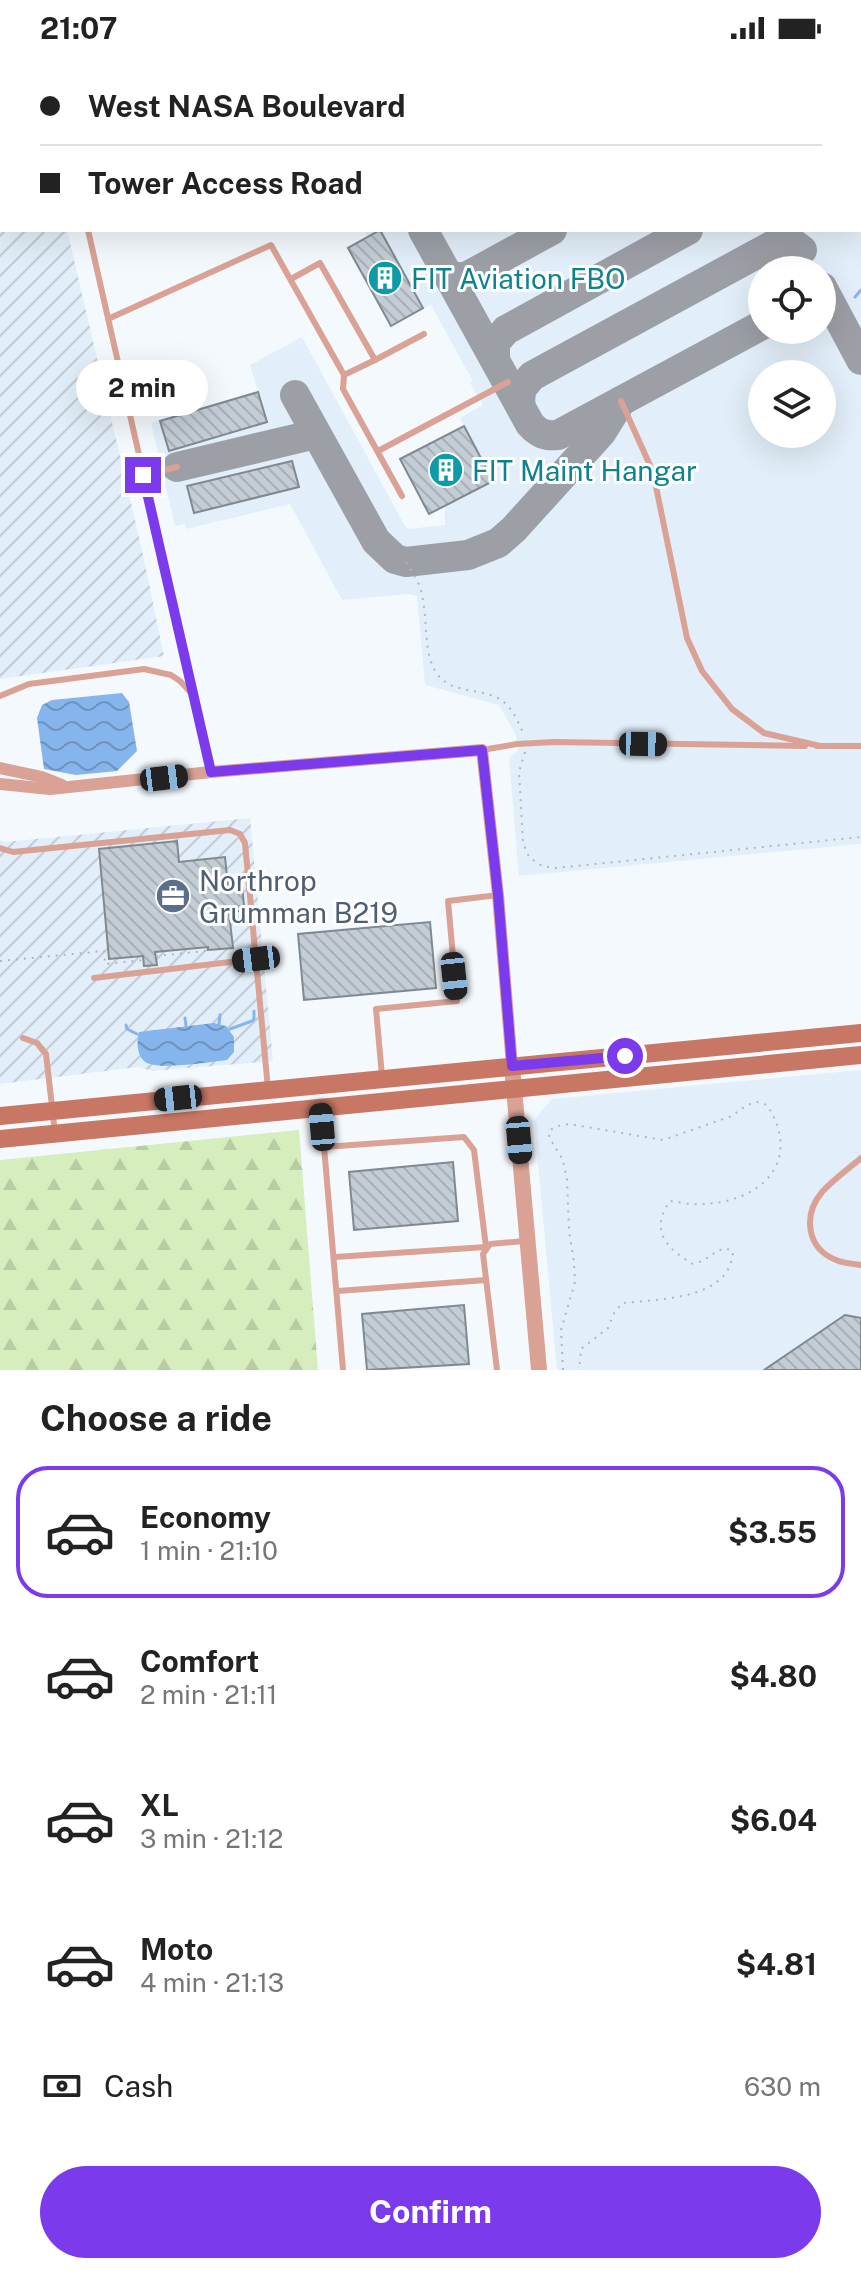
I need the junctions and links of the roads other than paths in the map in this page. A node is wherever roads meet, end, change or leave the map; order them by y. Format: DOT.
graph roads {
  1 [pos="88,232"];
  2 [pos="291,279"];
  3 [pos="108,319"];
  4 [pos="424,334"];
  5 [pos="375,360"];
  6 [pos="344,375"];
  7 [pos="508,382"];
  8 [pos="621,401"];
  9 [pos="378,451"];
  10 [pos="177,467"];
  11 [pos="143,475"];
  12 [pos="402,496"];
  13 [pos="193,695"];
  14 [pos="0,696"];
  15 [pos="820,746"];
  16 [pos="861,746"];
  17 [pos="482,750"];
  18 [pos="3,767"];
  19 [pos="211,772"];
  20 [pos="0,784"];
  21 [pos="65,786"];
  22 [pos="0,848"];
  23 [pos="498,895"];
  24 [pos="256,959"];
  25 [pos="94,978"];
  26 [pos="861,1033"];
  27 [pos="23,1038"];
  28 [pos="861,1055"];
  29 [pos="512,1066"];
  30 [pos="382,1079"];
  31 [pos="515,1089"];
  32 [pos="268,1090"];
  33 [pos="320,1108"];
  34 [pos="53,1111"];
  35 [pos="0,1116"];
  36 [pos="56,1134"];
  37 [pos="0,1139"];
  38 [pos="324,1147"];
  39 [pos="861,1158"];
  40 [pos="528,1241"];
  41 [pos="486,1247"];
  42 [pos="335,1257"];
  43 [pos="861,1265"];
  44 [pos="486,1280"];
  45 [pos="338,1291"];
  46 [pos="343,1370"];
  47 [pos="497,1370"];
  48 [pos="539,1370"];
  1 -- 3 [label="lane"];
  2 -- 3 [label="lane"];
  2 -- 5 [label="lane"];
  2 -- 6 [label="lane"];
  3 -- 11 [label="lane"];
  4 -- 5 [label="lane"];
  5 -- 6 [label="lane"];
  6 -- 9 [label="lane"];
  7 -- 9 [label="lane"];
  8 -- 15 [label="lane"];
  9 -- 12 [label="lane"];
  10 -- 11 [label="lane"];
  11 -- 13 [label="lane"];
  13 -- 14 [label="lane"];
  13 -- 19 [label="lane"];
  15 -- 16 [label="lane"];
  15 -- 17 [label="lane"];
  17 -- 19 [label="street"];
  17 -- 23 [label="street"];
  18 -- 21 [label="street"];
  19 -- 21 [label="street"];
  20 -- 21 [label="street"];
  22 -- 24 [label="lane"];
  23 -- 29 [label="street"];
  23 -- 30 [label="lane"];
  24 -- 25 [label="lane"];
  24 -- 32 [label="lane"];
  26 -- 29 [label="main road"];
  27 -- 34 [label="lane"];
  28 -- 31 [label="main road"];
  29 -- 30 [label="main road"];
  29 -- 31 [label="street"];
  30 -- 32 [label="main road"];
  31 -- 33 [label="main road"];
  31 -- 40 [label="street"];
  32 -- 34 [label="main road"];
  33 -- 36 [label="main road"];
  33 -- 38 [label="lane"];
  34 -- 35 [label="main road"];
  34 -- 36 [label="lane"];
  36 -- 37 [label="main road"];
  38 -- 41 [label="lane"];
  38 -- 42 [label="lane"];
  39 -- 43 [label="lane"];
  40 -- 41 [label="lane"];
  40 -- 48 [label="street"];
  41 -- 42 [label="lane"];
  41 -- 44 [label="lane"];
  42 -- 45 [label="lane"];
  44 -- 45 [label="lane"];
  44 -- 47 [label="lane"];
  45 -- 46 [label="lane"];
}
